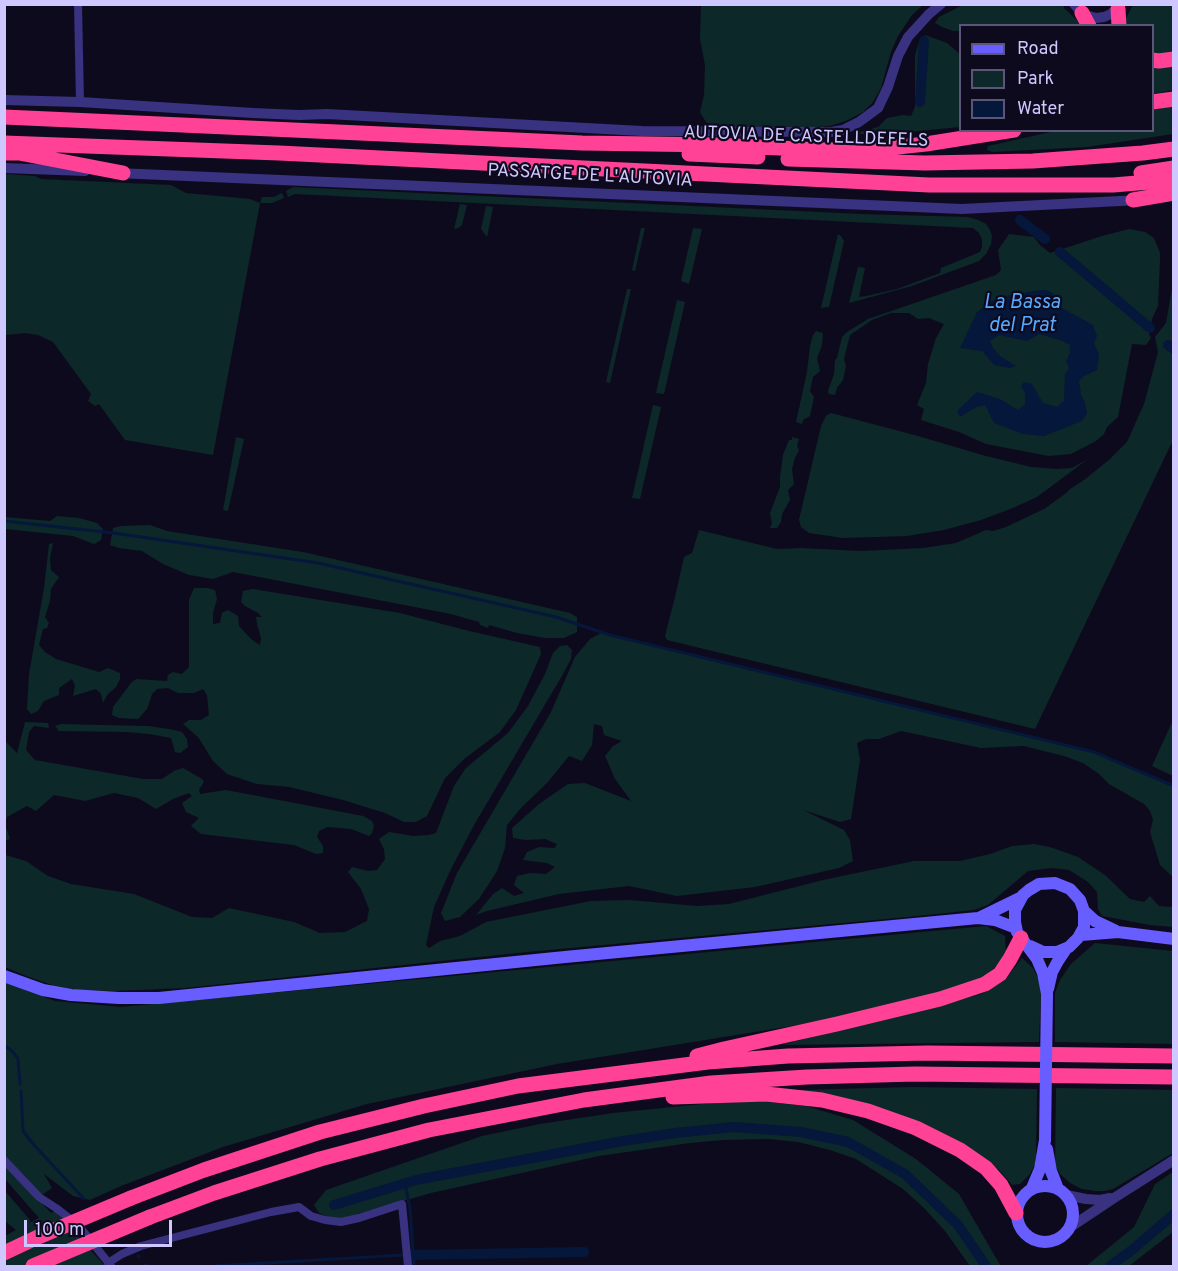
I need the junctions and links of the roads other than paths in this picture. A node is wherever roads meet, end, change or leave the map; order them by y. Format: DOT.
graph roads {
  1 [pos="78,4"];
  2 [pos="941,4"];
  3 [pos="1119,7"];
  4 [pos="1082,14"];
  5 [pos="1119,24"];
  6 [pos="1173,59"];
  7 [pos="1154,60"];
  8 [pos="1173,99"];
  9 [pos="4,100"];
  10 [pos="80,102"];
  11 [pos="1154,102"];
  12 [pos="4,117"];
  13 [pos="980,132"];
  14 [pos="1001,132"];
  15 [pos="950,140"];
  16 [pos="4,143"];
  17 [pos="582,143"];
  18 [pos="1173,149"];
  19 [pos="4,153"];
  20 [pos="4,168"];
  21 [pos="1173,168"];
  22 [pos="123,173"];
  23 [pos="1173,180"];
  24 [pos="1063,184"];
  25 [pos="1173,195"];
  26 [pos="1133,200"];
  27 [pos="1020,898"];
  28 [pos="1084,911"];
  29 [pos="978,918"];
  30 [pos="1118,932"];
  31 [pos="1081,935"];
  32 [pos="1022,938"];
  33 [pos="1173,939"];
  34 [pos="1066,949"];
  35 [pos="4,976"];
  36 [pos="1047,994"];
  37 [pos="1173,1056"];
  38 [pos="667,1067"];
  39 [pos="1173,1077"];
  40 [pos="584,1100"];
  41 [pos="1045,1140"];
  42 [pos="4,1160"];
  43 [pos="1173,1160"];
  44 [pos="1032,1188"];
  45 [pos="1062,1192"];
  46 [pos="1114,1198"];
  47 [pos="1016,1213"];
  48 [pos="1069,1228"];
  49 [pos="4,1253"];
  50 [pos="109,1264"];
  51 [pos="33,1266"];
  52 [pos="408,1266"];
  1 -- 10 [label="street"];
  2 -- 10 [label="street"];
  3 -- 4 [label="street"];
  3 -- 5 [label="highway"];
  6 -- 7 [label="highway"];
  8 -- 11 [label="highway"];
  9 -- 10 [label="street"];
  12 -- 17 [label="highway"];
  13 -- 15 [label="highway"];
  14 -- 15 [label="highway"];
  15 -- 17 [label="highway"];
  16 -- 24 [label="highway"];
  17 -- 18 [label="highway, AUTOVIA DE CASTELLDEFELS"];
  19 -- 22 [label="highway"];
  20 -- 22 [label="street, PASSATGE DE L'AUTOVIA"];
  21 -- 24 [label="highway"];
  22 -- 26 [label="street, PASSATGE DE L'AUTOVIA"];
  23 -- 24 [label="highway"];
  25 -- 26 [label="highway"];
  27 -- 28 [label="main road"];
  27 -- 29 [label="main road"];
  27 -- 32 [label="main road"];
  28 -- 30 [label="main road"];
  28 -- 31 [label="main road"];
  29 -- 32 [label="main road"];
  29 -- 35 [label="main road"];
  30 -- 31 [label="main road"];
  30 -- 33 [label="main road"];
  31 -- 34 [label="main road"];
  32 -- 34 [label="main road"];
  32 -- 36 [label="main road"];
  32 -- 38 [label="highway"];
  34 -- 36 [label="main road"];
  36 -- 41 [label="main road, bridge"];
  37 -- 38 [label="highway"];
  38 -- 49 [label="highway, bridge"];
  39 -- 40 [label="highway"];
  40 -- 47 [label="highway"];
  40 -- 51 [label="highway, bridge"];
  41 -- 44 [label="main road"];
  41 -- 45 [label="main road"];
  42 -- 50 [label="street"];
  43 -- 46 [label="street"];
  44 -- 45 [label="main road"];
  44 -- 47 [label="main road"];
  45 -- 46 [label="street"];
  45 -- 48 [label="main road"];
  46 -- 48 [label="street"];
  47 -- 48 [label="main road"];
  50 -- 52 [label="street"];
}
